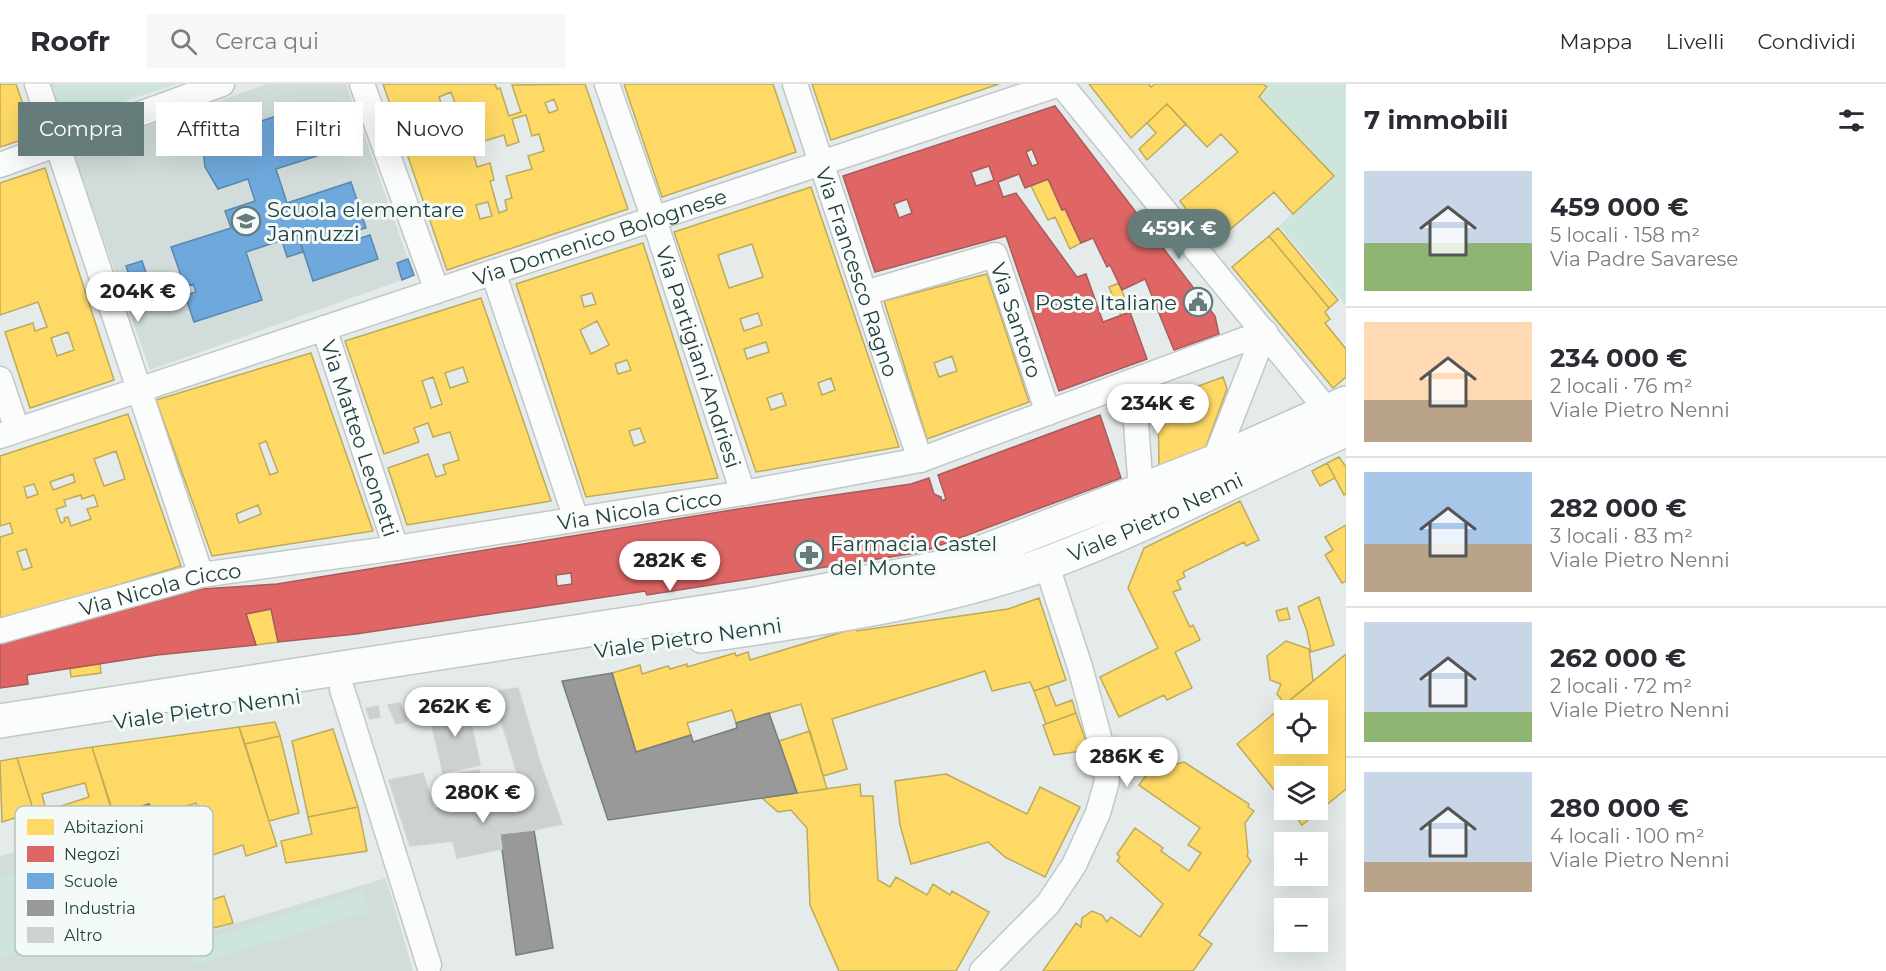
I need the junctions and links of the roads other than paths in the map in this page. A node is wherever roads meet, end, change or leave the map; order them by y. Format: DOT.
graph roads {
  1 [pos="37,84"];
  2 [pos="222,84"];
  3 [pos="362,84"];
  4 [pos="607,84"];
  5 [pos="795,84"];
  6 [pos="1060,84"];
  7 [pos="43,102"];
  8 [pos="144,113"];
  9 [pos="26,156"];
  10 [pos="61,156"];
  11 [pos="822,163"];
  12 [pos="0,165"];
  13 [pos="654,219"];
  14 [pos="493,272"];
  15 [pos="437,291"];
  16 [pos="865,293"];
  17 [pos="324,328"];
  18 [pos="1265,332"];
  19 [pos="0,379"];
  20 [pos="1133,381"];
  21 [pos="138,390"];
  22 [pos="1048,413"];
  23 [pos="1341,418"];
  24 [pos="9,433"];
  25 [pos="920,460"];
  26 [pos="1214,462"];
  27 [pos="1141,491"];
  28 [pos="743,493"];
  29 [pos="576,519"];
  30 [pos="396,548"];
  31 [pos="1046,563"];
  32 [pos="201,575"];
  33 [pos="0,631"];
  34 [pos="342,689"];
  35 [pos="0,720"];
  36 [pos="0,740"];
  37 [pos="429,965"];
  38 [pos="982,971"];
  1 -- 7 [label="street"];
  2 -- 8 [label="street"];
  3 -- 15 [label="street"];
  4 -- 13 [label="street, Via Partigiani Andriesi"];
  5 -- 11 [label="street, Via Francesco Ragno"];
  6 -- 11 [label="street, Via Domenico Bolognese"];
  6 -- 18 [label="street"];
  9 -- 12 [label="street"];
  10 -- 21 [label="street"];
  11 -- 13 [label="street, Via Domenico Bolognese"];
  11 -- 16 [label="street, Via Francesco Ragno"];
  13 -- 14 [label="street, Via Domenico Bolognese"];
  13 -- 28 [label="street, Via Partigiani Andriesi"];
  14 -- 15 [label="street, Via Domenico Bolognese"];
  14 -- 29 [label="street"];
  15 -- 17 [label="street, Via Domenico Bolognese"];
  16 -- 22 [label="street, Via Santoro"];
  16 -- 25 [label="street, Via Francesco Ragno"];
  17 -- 21 [label="street, Via Domenico Bolognese"];
  17 -- 30 [label="street, Via Matteo Leonetti"];
  18 -- 20 [label="street, Via Nicola Cicco"];
  18 -- 23 [label="street"];
  18 -- 26 [label="street"];
  19 -- 24 [label="street"];
  20 -- 22 [label="street, Via Nicola Cicco"];
  20 -- 27 [label="street"];
  21 -- 24 [label="street, Via Domenico Bolognese"];
  21 -- 32 [label="street"];
  22 -- 25 [label="street, Via Nicola Cicco"];
  23 -- 26 [label="main road, Viale Pietro Nenni"];
  23 -- 31 [label="main road, Viale Pietro Nenni"];
  25 -- 28 [label="street, Via Nicola Cicco"];
  26 -- 27 [label="main road, Viale Pietro Nenni"];
  27 -- 35 [label="main road, Viale Pietro Nenni"];
  28 -- 29 [label="street, Via Nicola Cicco"];
  29 -- 30 [label="street, Via Nicola Cicco"];
  30 -- 32 [label="street, Via Nicola Cicco"];
  31 -- 34 [label="main road, Viale Pietro Nenni"];
  31 -- 38 [label="street"];
  32 -- 33 [label="street, Via Nicola Cicco"];
  34 -- 36 [label="main road, Viale Pietro Nenni"];
  34 -- 37 [label="street"];
}
